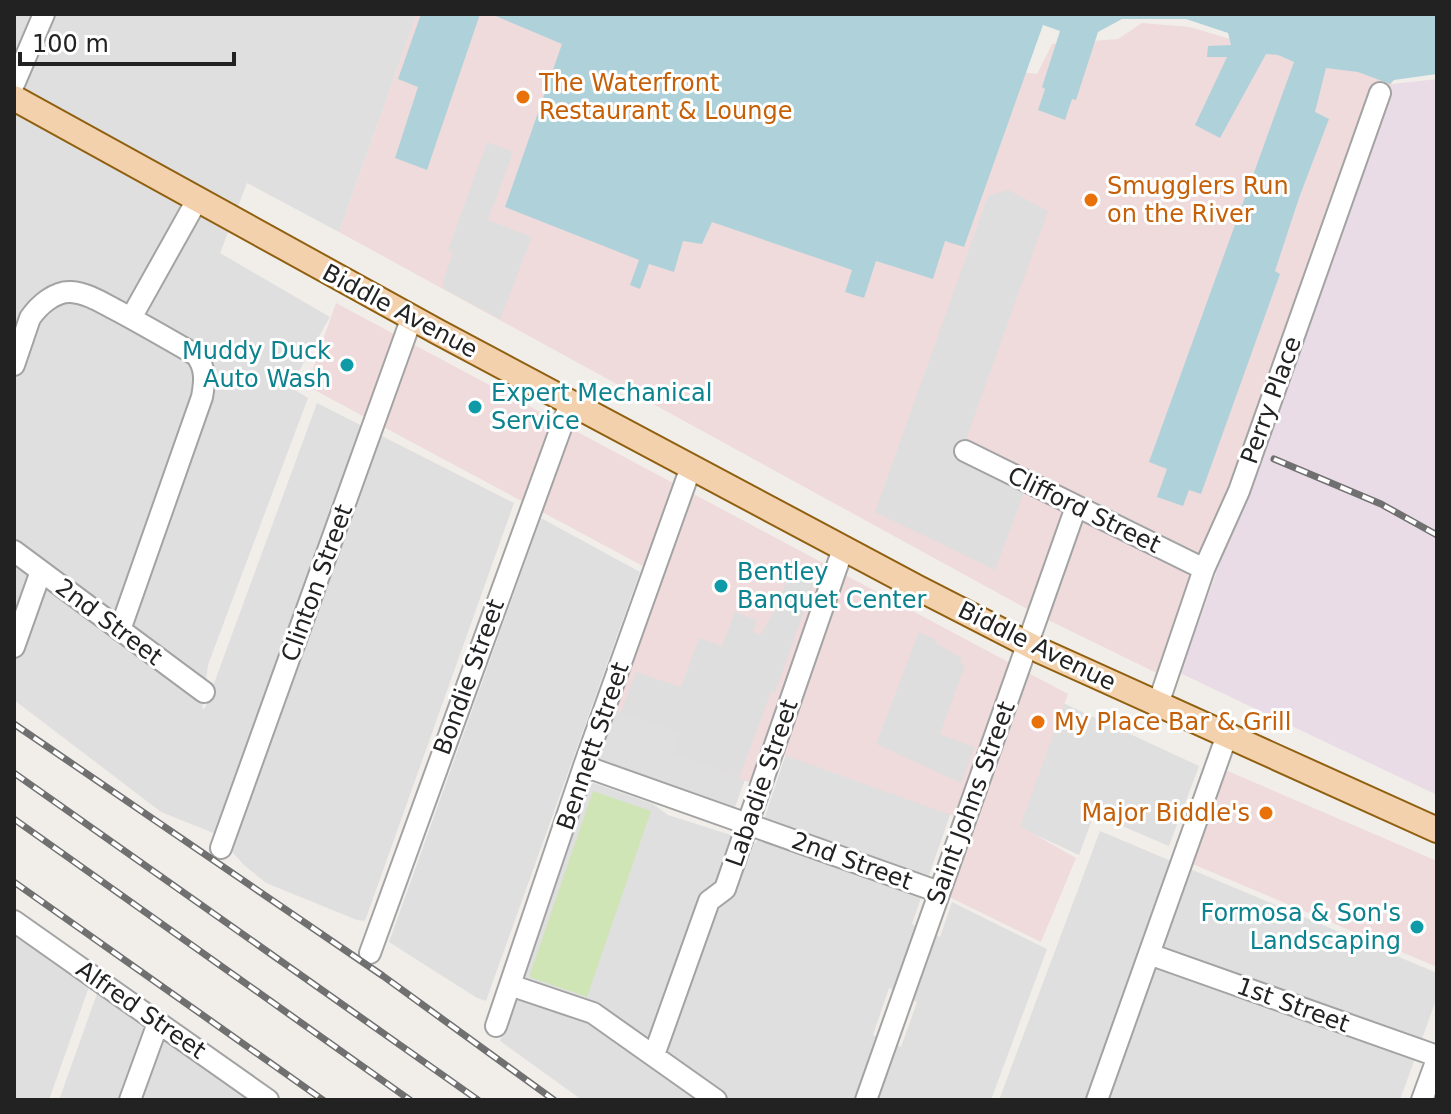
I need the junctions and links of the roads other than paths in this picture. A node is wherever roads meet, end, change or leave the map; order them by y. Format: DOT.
graph roads {
  1 [pos="44,14"];
  2 [pos="14,84"];
  3 [pos="1380,93"];
  4 [pos="14,98"];
  5 [pos="197,200"];
  6 [pos="412,317"];
  7 [pos="131,318"];
  8 [pos="14,365"];
  9 [pos="570,403"];
  10 [pos="965,451"];
  11 [pos="691,467"];
  12 [pos="1076,507"];
  13 [pos="843,549"];
  14 [pos="14,551"];
  15 [pos="1204,569"];
  16 [pos="41,571"];
  17 [pos="120,630"];
  18 [pos="1027,644"];
  19 [pos="14,647"];
  20 [pos="204,692"];
  21 [pos="1158,704"];
  22 [pos="1227,735"];
  23 [pos="584,766"];
  24 [pos="747,824"];
  25 [pos="1437,830"];
  26 [pos="221,848"];
  27 [pos="939,892"];
  28 [pos="14,921"];
  29 [pos="370,953"];
  30 [pos="1149,954"];
  31 [pos="510,985"];
  32 [pos="158,1023"];
  33 [pos="496,1026"];
  34 [pos="654,1055"];
  35 [pos="1437,1058"];
  36 [pos="1428,1097"];
  37 [pos="130,1100"];
  38 [pos="268,1100"];
  39 [pos="716,1100"];
  40 [pos="866,1100"];
  41 [pos="1097,1100"];
  1 -- 2 [label="street"];
  3 -- 15 [label="street, Perry Place"];
  4 -- 5 [label="main road, Biddle Avenue"];
  5 -- 6 [label="main road, Biddle Avenue"];
  5 -- 7 [label="street"];
  6 -- 9 [label="main road, Biddle Avenue"];
  6 -- 26 [label="street, Clinton Street"];
  7 -- 8 [label="street"];
  7 -- 17 [label="street"];
  9 -- 11 [label="main road, Biddle Avenue"];
  9 -- 29 [label="street, Bondie Street"];
  10 -- 12 [label="street, Clifford Street"];
  11 -- 13 [label="main road, Biddle Avenue"];
  11 -- 23 [label="street, Bennett Street"];
  12 -- 15 [label="street, Clifford Street"];
  12 -- 18 [label="street, Saint Johns Street"];
  13 -- 18 [label="main road, Biddle Avenue"];
  13 -- 24 [label="street, Labadie Street"];
  14 -- 16 [label="street, 2nd Street"];
  15 -- 21 [label="street, Perry Place"];
  16 -- 17 [label="street, 2nd Street"];
  16 -- 19 [label="street"];
  17 -- 20 [label="street, 2nd Street"];
  18 -- 21 [label="main road, Biddle Avenue"];
  18 -- 27 [label="street, Saint Johns Street"];
  21 -- 22 [label="main road, Biddle Avenue"];
  22 -- 25 [label="main road, Biddle Avenue"];
  22 -- 30 [label="street"];
  23 -- 24 [label="street, 2nd Street"];
  23 -- 31 [label="street, Bennett Street"];
  24 -- 27 [label="street, 2nd Street"];
  24 -- 34 [label="street, Labadie Street"];
  27 -- 40 [label="street, Saint Johns Street"];
  28 -- 32 [label="street, Alfred Street"];
  30 -- 35 [label="street, 1st Street"];
  30 -- 41 [label="street"];
  31 -- 33 [label="street, Bennett Street"];
  31 -- 34 [label="street"];
  32 -- 37 [label="street"];
  32 -- 38 [label="street, Alfred Street"];
  34 -- 39 [label="street"];
  35 -- 36 [label="street"];
}
